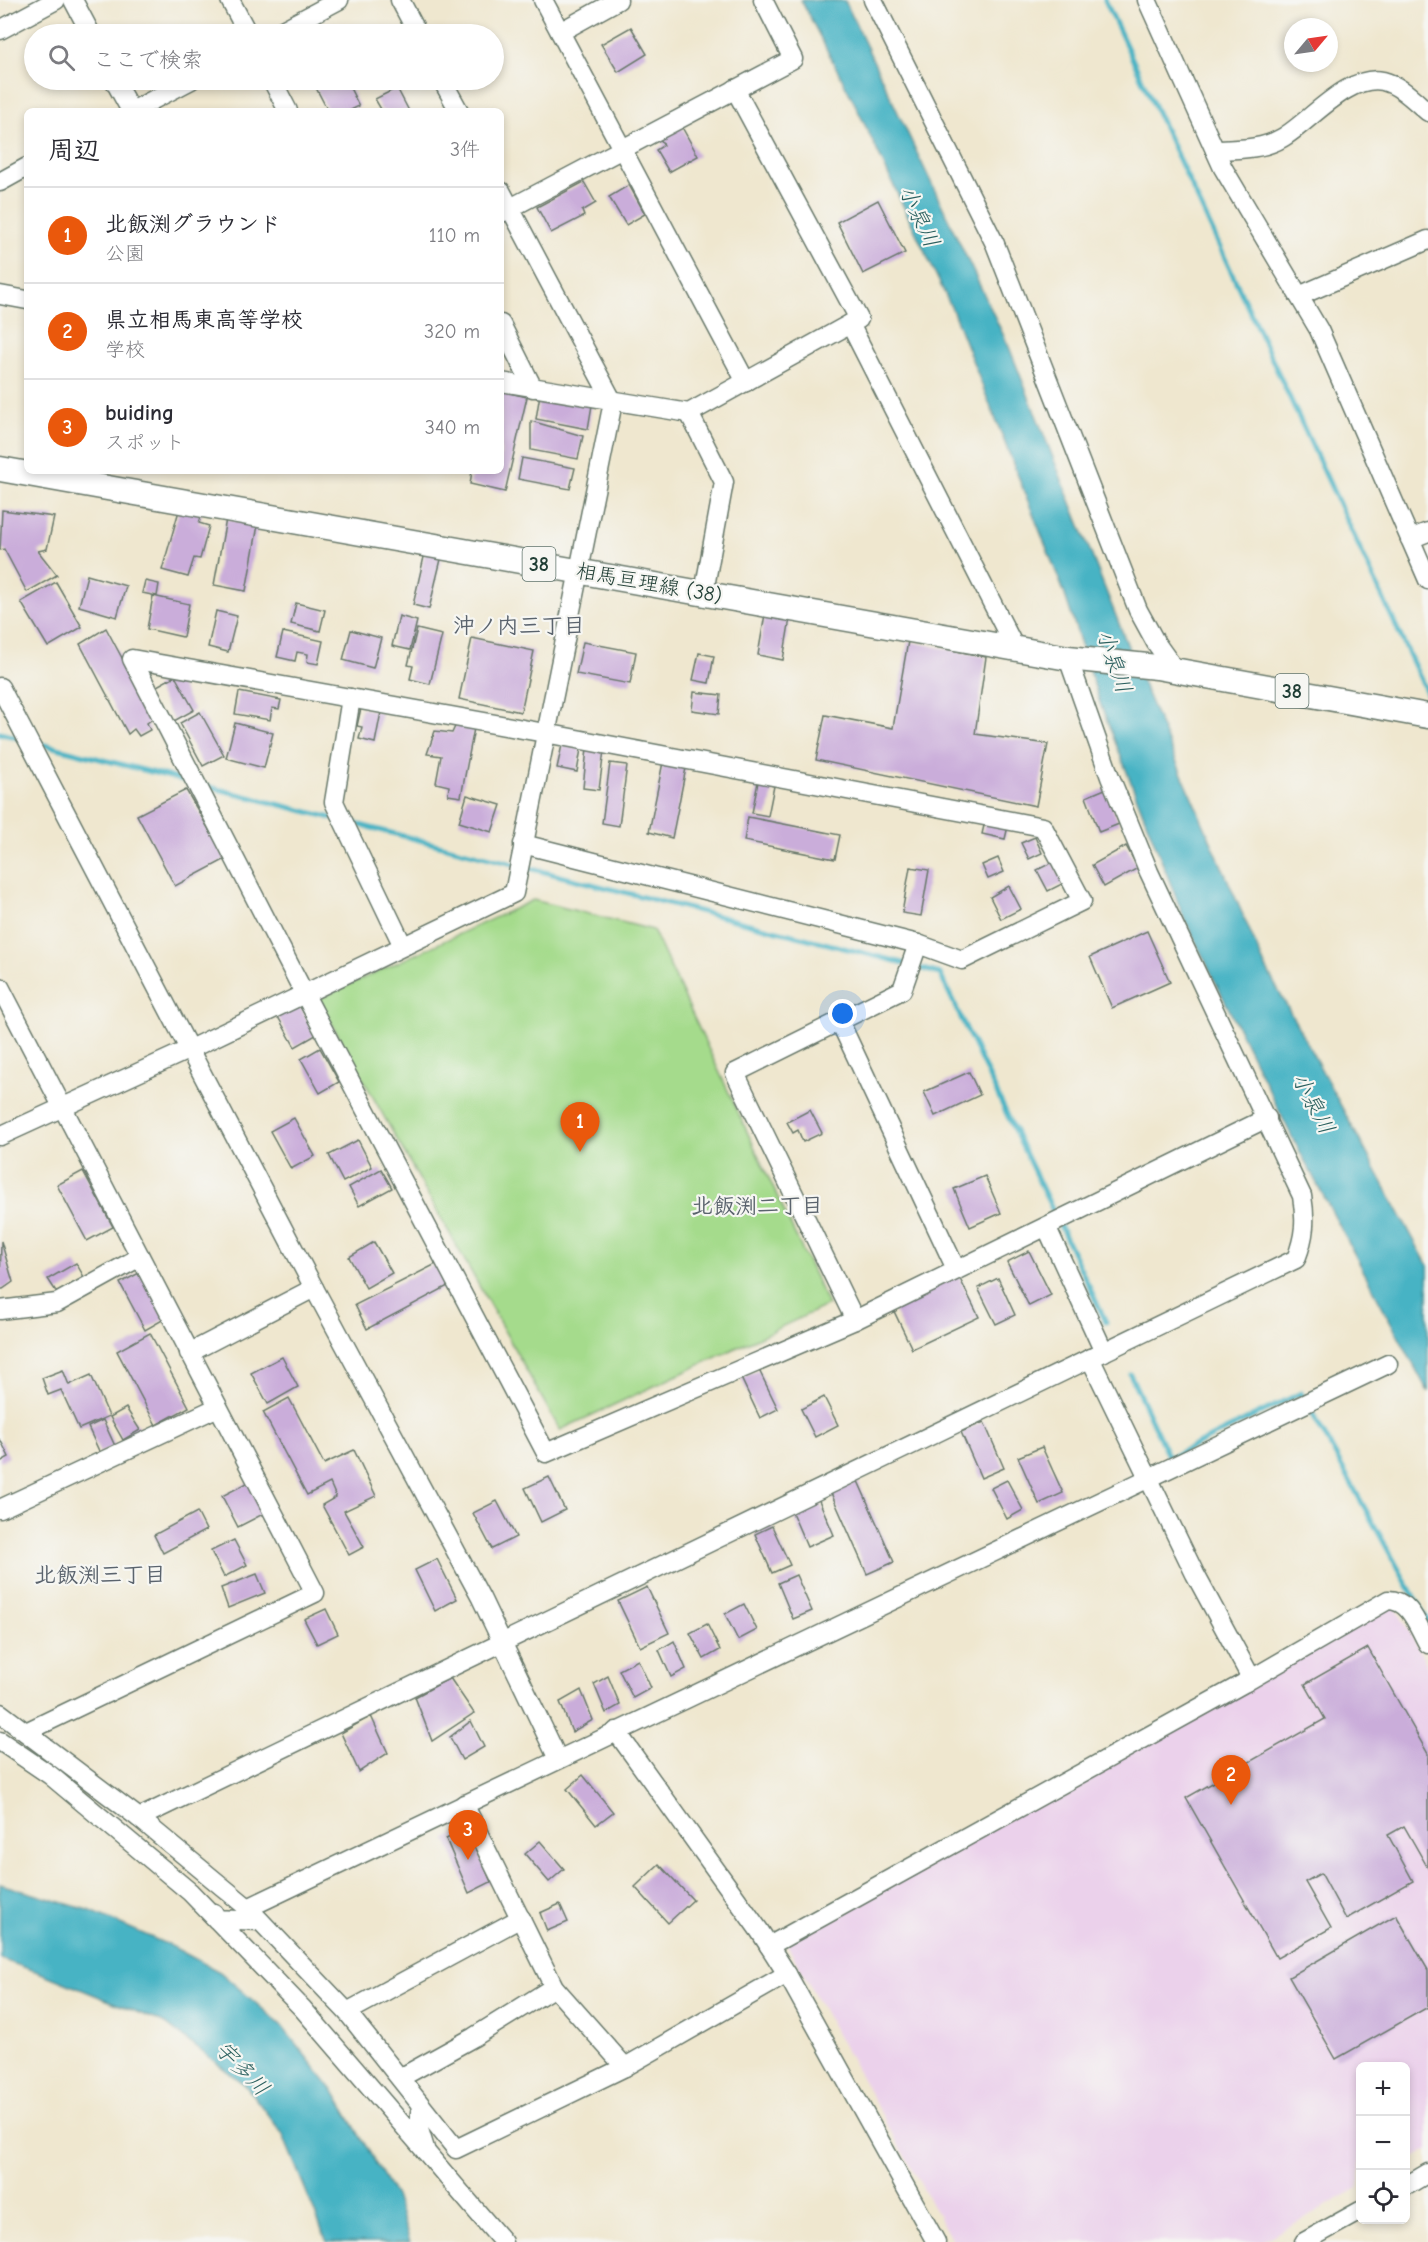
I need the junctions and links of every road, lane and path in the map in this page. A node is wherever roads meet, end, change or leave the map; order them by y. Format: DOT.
graph roads {
  1 [pos="56,0"];
  2 [pos="73,0"];
  3 [pos="230,0"];
  4 [pos="339,0"];
  5 [pos="400,0"];
  6 [pos="543,0"];
  7 [pos="618,0"];
  8 [pos="763,0"];
  9 [pos="873,0"];
  10 [pos="1147,0"];
  11 [pos="86,24"];
  12 [pos="243,24"];
  13 [pos="294,24"];
  14 [pos="413,24"];
  15 [pos="0,30"];
  16 [pos="560,32"];
  17 [pos="120,90"];
  18 [pos="172,90"];
  19 [pos="277,90"];
  20 [pos="447,90"];
  21 [pos="735,90"];
  22 [pos="130,108"];
  23 [pos="138,108"];
  24 [pos="286,108"];
  25 [pos="457,108"];
  26 [pos="1428,112"];
  27 [pos="621,150"];
  28 [pos="1215,150"];
  29 [pos="24,169"];
  30 [pos="0,182"];
  31 [pos="506,211"];
  32 [pos="1428,240"];
  33 [pos="0,295"];
  34 [pos="1299,296"];
  35 [pos="24,299"];
  36 [pos="850,324"];
  37 [pos="504,330"];
  38 [pos="746,382"];
  39 [pos="504,383"];
  40 [pos="533,388"];
  41 [pos="612,402"];
  42 [pos="689,413"];
  43 [pos="0,469"];
  44 [pos="24,473"];
  45 [pos="29,474"];
  46 [pos="1428,532"];
  47 [pos="1410,539"];
  48 [pos="578,570"];
  49 [pos="1428,580"];
  50 [pos="704,592"];
  51 [pos="1016,648"];
  52 [pos="1073,659"];
  53 [pos="1166,669"];
  54 [pos="0,687"];
  55 [pos="351,698"];
  56 [pos="1428,716"];
  57 [pos="545,733"];
  58 [pos="522,849"];
  59 [pos="403,946"];
  60 [pos="917,948"];
  61 [pos="0,987"];
  62 [pos="304,993"];
  63 [pos="839,1020"];
  64 [pos="190,1049"];
  65 [pos="61,1108"];
  66 [pos="1266,1118"];
  67 [pos="0,1136"];
  68 [pos="1055,1224"];
  69 [pos="140,1257"];
  70 [pos="957,1269"];
  71 [pos="314,1288"];
  72 [pos="0,1310"];
  73 [pos="855,1320"];
  74 [pos="189,1353"];
  75 [pos="1097,1355"];
  76 [pos="1388,1364"];
  77 [pos="218,1407"];
  78 [pos="1148,1480"];
  79 [pos="0,1509"];
  80 [pos="501,1643"];
  81 [pos="1428,1644"];
  82 [pos="1246,1682"];
  83 [pos="0,1713"];
  84 [pos="616,1731"];
  85 [pos="26,1732"];
  86 [pos="0,1741"];
  87 [pos="558,1759"];
  88 [pos="464,1804"];
  89 [pos="139,1818"];
  90 [pos="197,1866"];
  91 [pos="254,1915"];
  92 [pos="521,1918"];
  93 [pos="216,1919"];
  94 [pos="769,1946"];
  95 [pos="787,1974"];
  96 [pos="554,1987"];
  97 [pos="347,2012"];
  98 [pos="625,2067"];
  99 [pos="400,2079"];
  100 [pos="422,2106"];
  101 [pos="426,2152"];
  102 [pos="1428,2173"];
  103 [pos="1410,2184"];
  104 [pos="1356,2213"];
  105 [pos="503,2242"];
  106 [pos="936,2242"];
  107 [pos="1304,2242"];
  1 -- 15 [label="street"];
  2 -- 11 [label="street"];
  3 -- 12 [label="street"];
  4 -- 13 [label="street"];
  5 -- 14 [label="street"];
  6 -- 16 [label="street"];
  7 -- 16 [label="street"];
  8 -- 21 [label="street"];
  9 -- 53 [label="street"];
  10 -- 28 [label="street"];
  16 -- 27 [label="street"];
  17 -- 22 [label="street"];
  18 -- 23 [label="street"];
  19 -- 24 [label="street"];
  20 -- 25 [label="street"];
  21 -- 27 [label="street"];
  21 -- 36 [label="street"];
  26 -- 28 [label="street"];
  27 -- 31 [label="street"];
  27 -- 38 [label="street"];
  28 -- 34 [label="street"];
  29 -- 30 [label="street"];
  31 -- 41 [label="street"];
  32 -- 34 [label="street"];
  33 -- 35 [label="street"];
  34 -- 47 [label="street"];
  36 -- 38 [label="street"];
  36 -- 51 [label="street"];
  37 -- 40 [label="street"];
  38 -- 42 [label="street"];
  39 -- 40 [label="street"];
  40 -- 41 [label="street"];
  41 -- 42 [label="street"];
  41 -- 48 [label="street"];
  42 -- 50 [label="street"];
  43 -- 44 [label="main road, 相馬亘理線 (38) / 38"];
  45 -- 48 [label="main road, 相馬亘理線 (38) / 38"];
  46 -- 47 [label="street"];
  47 -- 49 [label="street"];
  48 -- 50 [label="main road, 相馬亘理線 (38) / 38"];
  48 -- 57 [label="street"];
  50 -- 51 [label="main road, 相馬亘理線 (38) / 38"];
  51 -- 52 [label="main road, 相馬亘理線 (38) / 38"];
  52 -- 53 [label="main road, 相馬亘理線 (38) / 38"];
  52 -- 66 [label="street"];
  53 -- 56 [label="main road, 38"];
  54 -- 64 [label="street"];
  55 -- 57 [label="street"];
  55 -- 59 [label="street"];
  55 -- 62 [label="street"];
  57 -- 58 [label="street"];
  57 -- 60 [label="street"];
  58 -- 59 [label="street"];
  58 -- 60 [label="street"];
  59 -- 62 [label="street"];
  60 -- 63 [label="street"];
  61 -- 65 [label="street"];
  62 -- 64 [label="street"];
  62 -- 73 [label="street"];
  63 -- 70 [label="street"];
  63 -- 73 [label="street"];
  64 -- 65 [label="street"];
  64 -- 71 [label="street"];
  65 -- 67 [label="street"];
  65 -- 69 [label="street"];
  66 -- 68 [label="street"];
  66 -- 75 [label="street"];
  68 -- 70 [label="street"];
  68 -- 75 [label="street"];
  69 -- 72 [label="street"];
  69 -- 74 [label="street"];
  70 -- 73 [label="street"];
  71 -- 74 [label="street"];
  71 -- 80 [label="street"];
  74 -- 77 [label="street"];
  75 -- 78 [label="street"];
  75 -- 80 [label="street"];
  76 -- 78 [label="street"];
  77 -- 79 [label="street"];
  77 -- 85 [label="street"];
  78 -- 82 [label="street"];
  78 -- 84 [label="street"];
  80 -- 87 [label="street"];
  80 -- 89 [label="street"];
  81 -- 82 [label="street"];
  82 -- 94 [label="street"];
  83 -- 85 [label="street"];
  84 -- 87 [label="street"];
  84 -- 94 [label="street"];
  85 -- 89 [label="street"];
  86 -- 93 [label="street"];
  87 -- 88 [label="street"];
  88 -- 91 [label="street"];
  88 -- 92 [label="street"];
  89 -- 90 [label="street"];
  90 -- 91 [label="street"];
  90 -- 93 [label="street"];
  91 -- 93 [label="street"];
  91 -- 97 [label="street"];
  92 -- 96 [label="street"];
  92 -- 97 [label="street"];
  93 -- 101 [label="street"];
  94 -- 95 [label="street"];
  95 -- 98 [label="street"];
  95 -- 106 [label="street"];
  96 -- 98 [label="street"];
  96 -- 99 [label="street"];
  97 -- 99 [label="street"];
  98 -- 100 [label="street"];
  99 -- 100 [label="street"];
  100 -- 101 [label="street"];
  101 -- 105 [label="street"];
  102 -- 103 [label="street"];
  104 -- 107 [label="street"];
}
